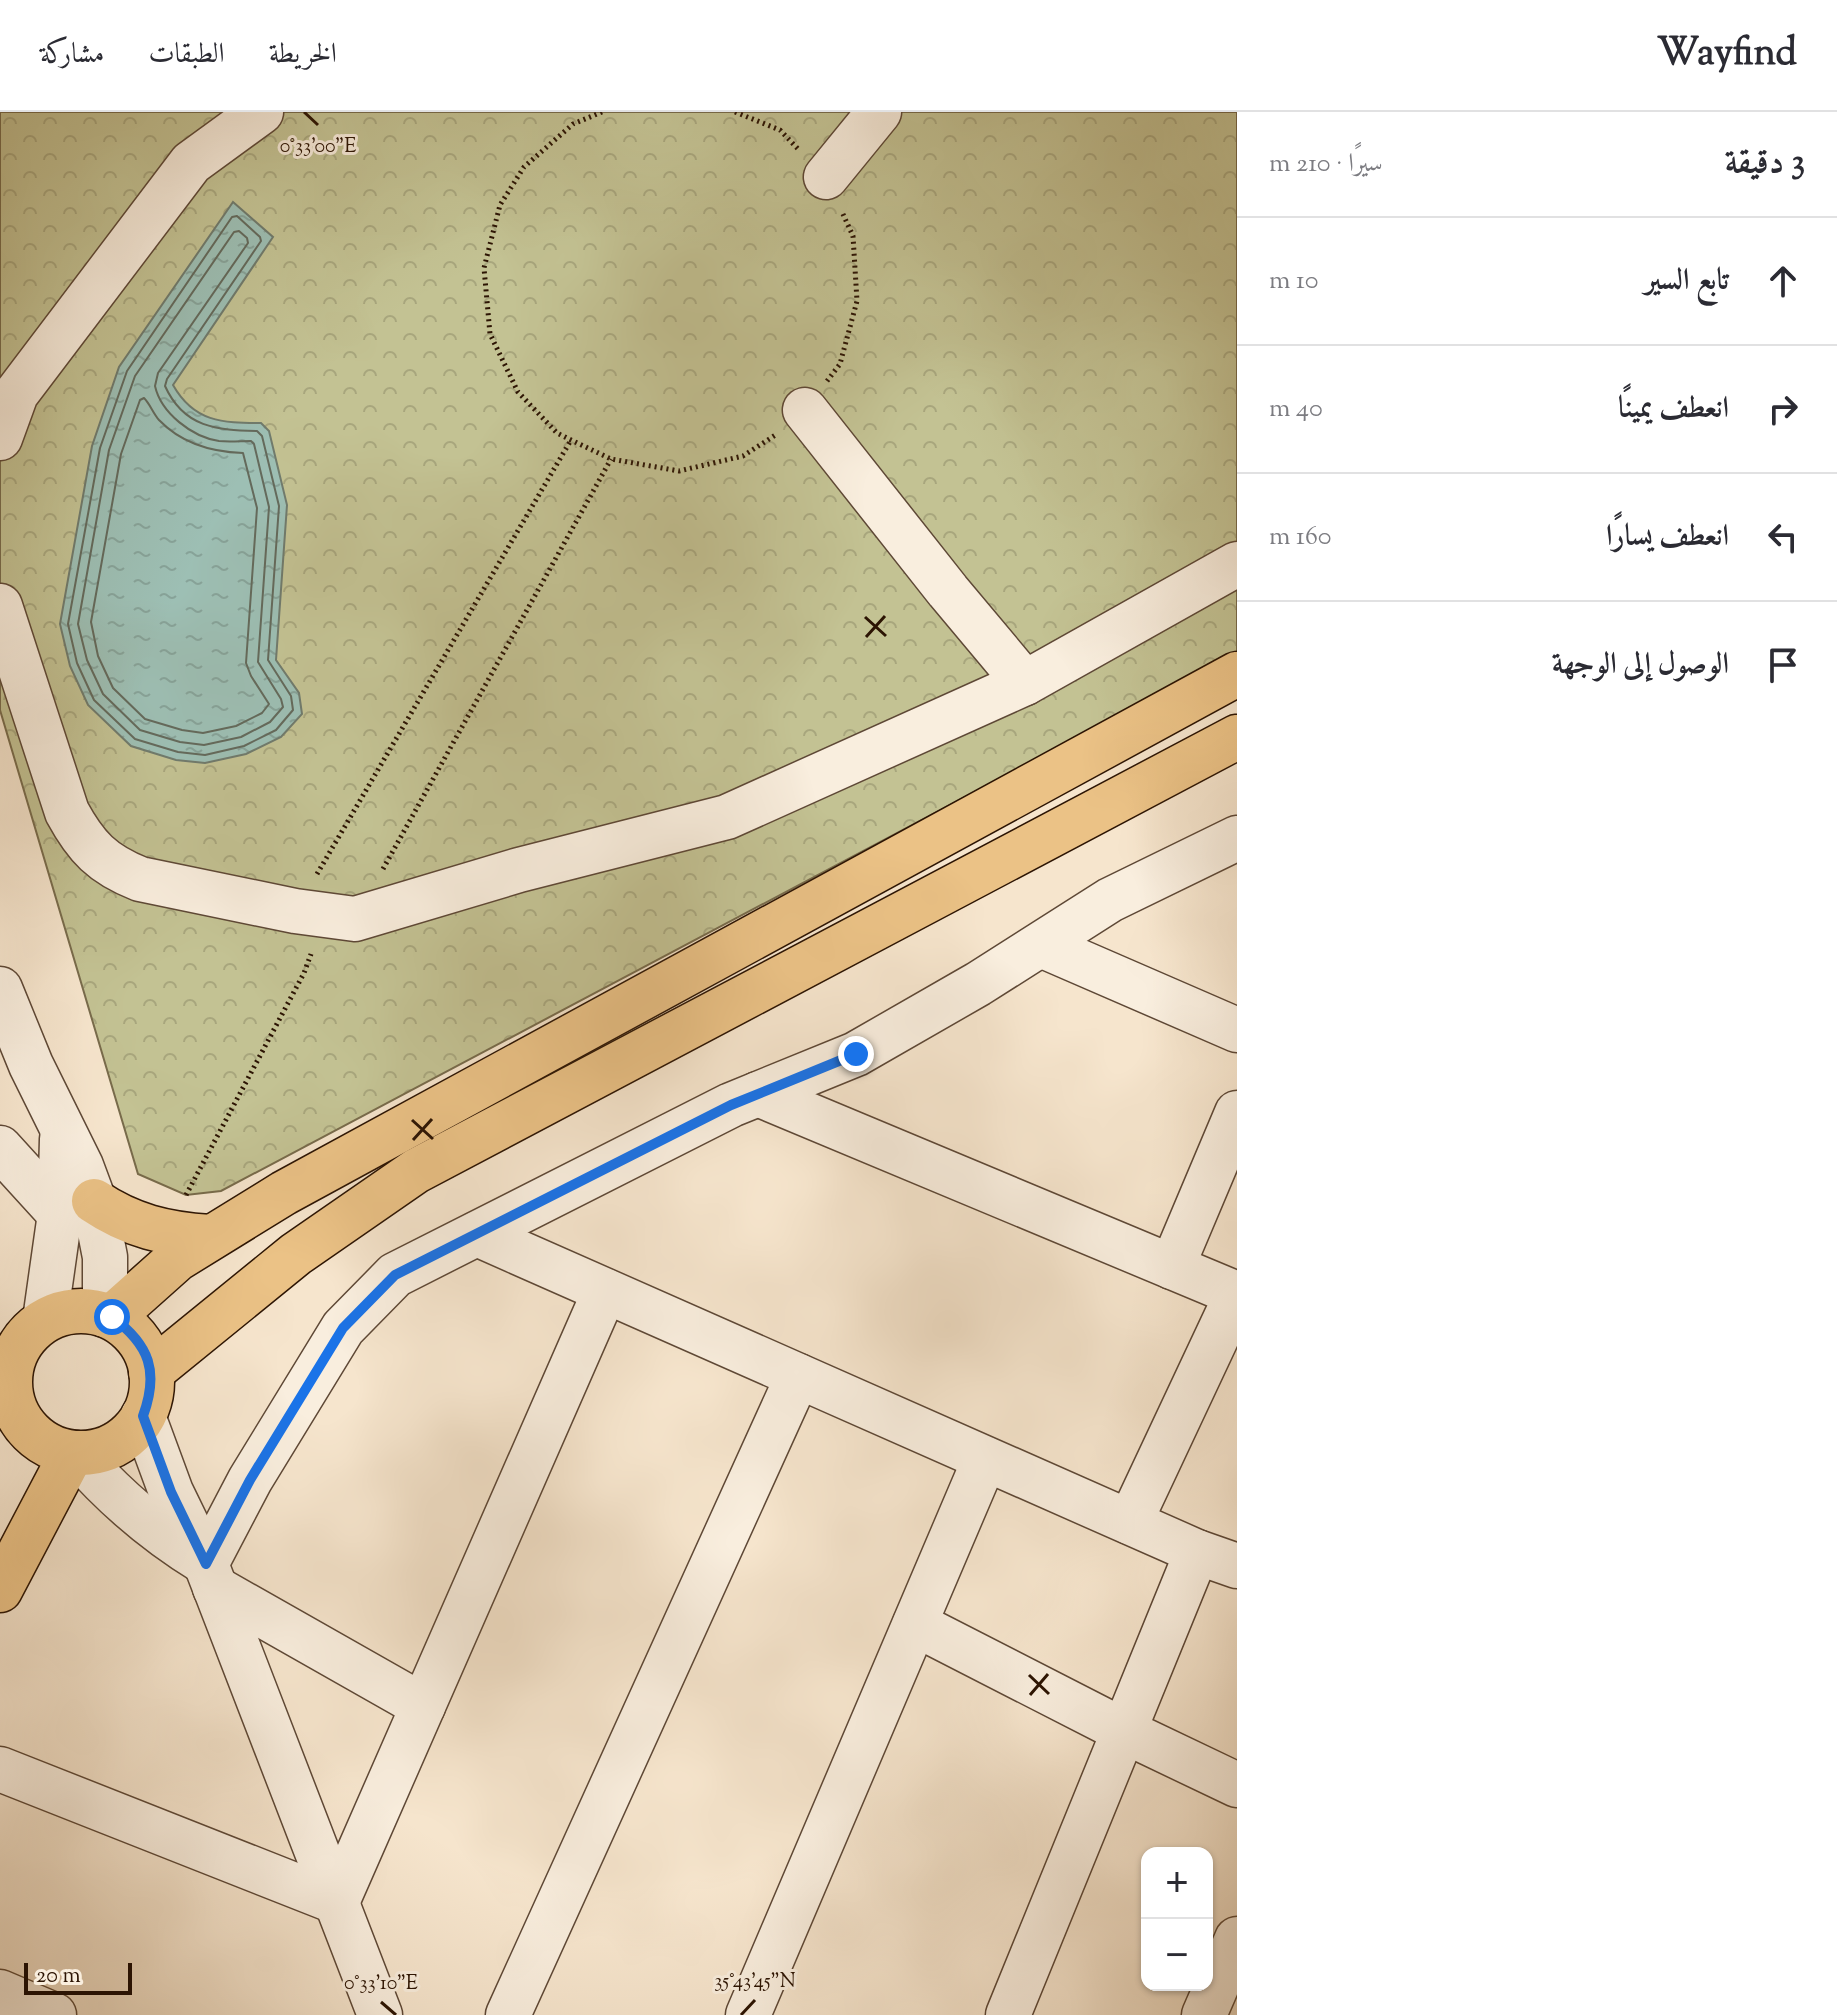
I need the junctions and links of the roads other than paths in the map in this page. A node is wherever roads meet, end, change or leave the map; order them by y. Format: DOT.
graph roads {
  1 [pos="261,112"];
  2 [pos="879,112"];
  3 [pos="826,177"];
  4 [pos="805,410"];
  5 [pos="0,438"];
  6 [pos="1237,564"];
  7 [pos="0,606"];
  8 [pos="1237,674"];
  9 [pos="1025,683"];
  10 [pos="1237,737"];
  11 [pos="1237,838"];
  12 [pos="1041,945"];
  13 [pos="0,989"];
  14 [pos="1237,1030"];
  15 [pos="758,1094"];
  16 [pos="1237,1113"];
  17 [pos="0,1148"];
  18 [pos="77,1207"];
  19 [pos="477,1234"];
  20 [pos="210,1237"];
  21 [pos="1172,1267"];
  22 [pos="605,1291"];
  23 [pos="1237,1294"];
  24 [pos="109,1316"];
  25 [pos="45,1320"];
  26 [pos="151,1372"];
  27 [pos="798,1376"];
  28 [pos="5,1403"];
  29 [pos="143,1416"];
  30 [pos="74,1453"];
  31 [pos="985,1459"];
  32 [pos="1130,1522"];
  33 [pos="1197,1552"];
  34 [pos="1237,1566"];
  35 [pos="211,1576"];
  36 [pos="0,1590"];
  37 [pos="915,1624"];
  38 [pos="423,1706"];
  39 [pos="1124,1731"];
  40 [pos="0,1769"];
  41 [pos="1237,1785"];
  42 [pos="337,1902"];
  43 [pos="1237,1939"];
  44 [pos="380,2015"];
  45 [pos="508,2015"];
  46 [pos="748,2015"];
  47 [pos="1008,2015"];
  48 [pos="1204,2015"];
  1 -- 5 [label="street"];
  2 -- 3 [label="street"];
  4 -- 9 [label="street"];
  6 -- 9 [label="street"];
  7 -- 9 [label="street"];
  8 -- 20 [label="main road"];
  10 -- 26 [label="main road"];
  11 -- 12 [label="street"];
  12 -- 14 [label="street"];
  12 -- 15 [label="street"];
  13 -- 18 [label="street"];
  15 -- 19 [label="street"];
  15 -- 21 [label="street"];
  16 -- 21 [label="street"];
  17 -- 18 [label="street"];
  18 -- 20 [label="main road"];
  18 -- 24 [label="street"];
  18 -- 25 [label="street"];
  19 -- 22 [label="street"];
  19 -- 35 [label="street"];
  20 -- 24 [label="main road"];
  21 -- 23 [label="street"];
  22 -- 27 [label="street"];
  22 -- 38 [label="street"];
  23 -- 32 [label="street"];
  24 -- 25 [label="main road"];
  24 -- 26 [label="main road"];
  25 -- 28 [label="main road"];
  26 -- 29 [label="main road"];
  27 -- 31 [label="street"];
  27 -- 45 [label="street"];
  28 -- 30 [label="main road"];
  29 -- 30 [label="main road"];
  29 -- 35 [label="street"];
  30 -- 35 [label="street"];
  30 -- 36 [label="main road"];
  31 -- 32 [label="street"];
  31 -- 37 [label="street"];
  32 -- 33 [label="street"];
  33 -- 34 [label="street"];
  33 -- 39 [label="street"];
  35 -- 38 [label="street"];
  35 -- 42 [label="street"];
  37 -- 39 [label="street"];
  37 -- 46 [label="street"];
  38 -- 42 [label="street"];
  39 -- 41 [label="street"];
  39 -- 47 [label="street"];
  40 -- 42 [label="street"];
  42 -- 44 [label="street"];
  43 -- 48 [label="street"];
}
